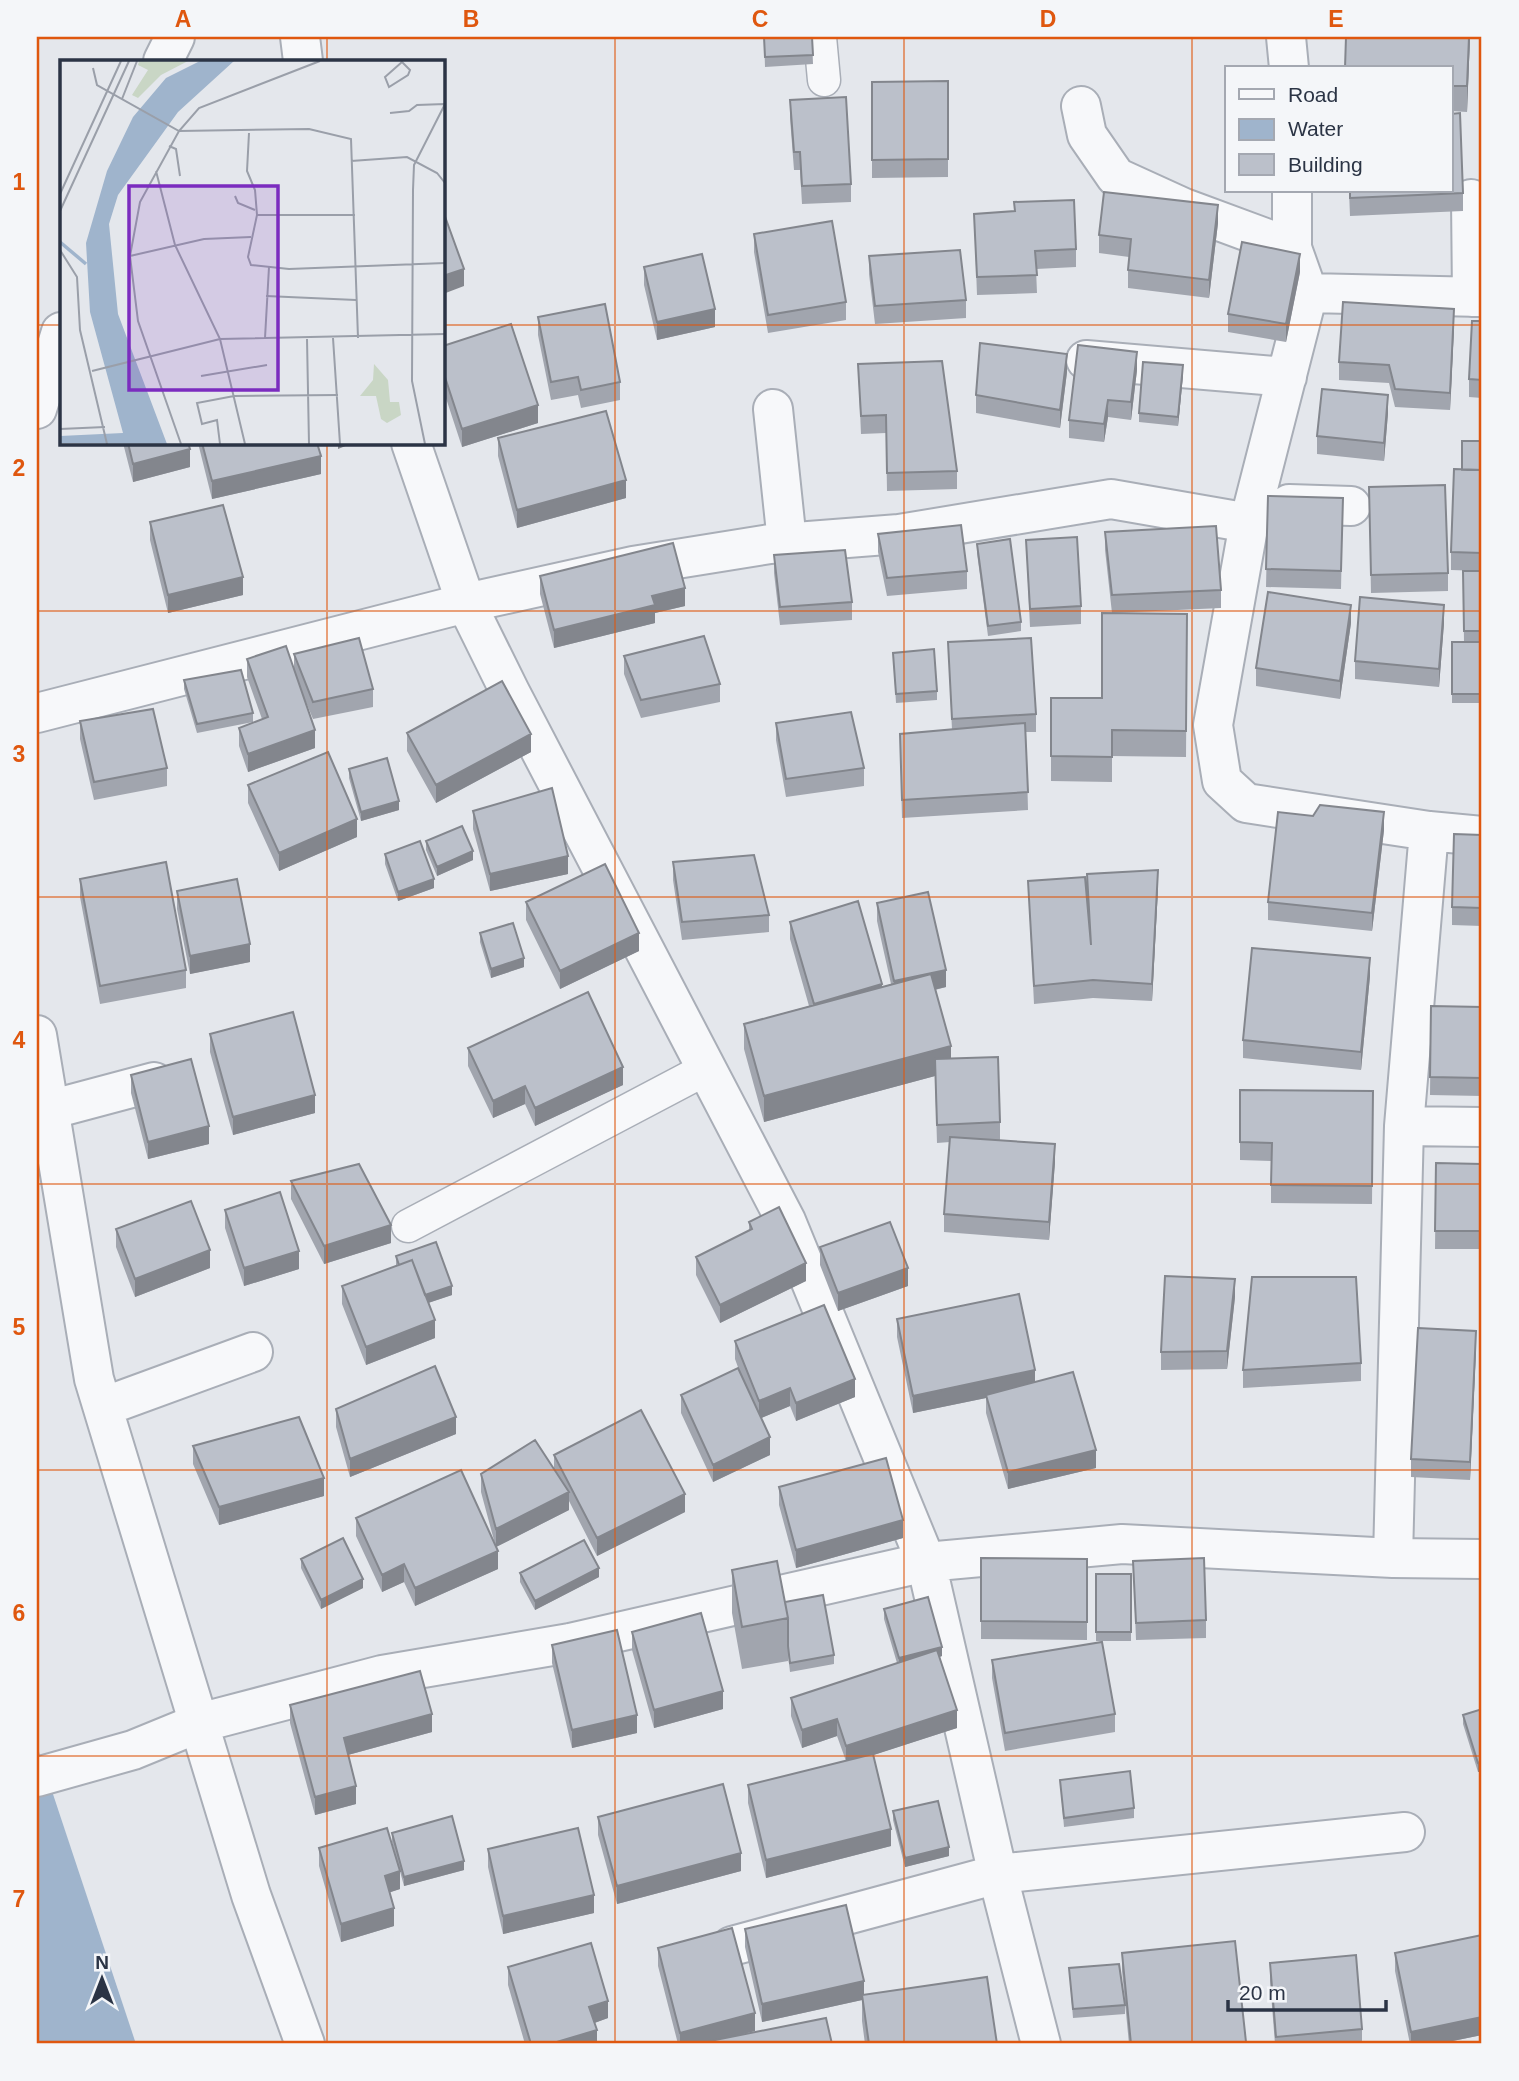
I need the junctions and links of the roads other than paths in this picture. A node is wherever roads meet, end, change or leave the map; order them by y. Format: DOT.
graph roads {
  1 [pos="175,37"];
  2 [pos="300,37"];
  3 [pos="820,37"];
  4 [pos="1286,37"];
  5 [pos="164,60"];
  6 [pos="303,60"];
  7 [pos="1289,66"];
  8 [pos="824,80"];
  9 [pos="1082,106"];
  10 [pos="1292,192"];
  11 [pos="1471,199"];
  12 [pos="1292,248"];
  13 [pos="1308,293"];
  14 [pos="1477,297"];
  15 [pos="60,335"];
  16 [pos="1081,360"];
  17 [pos="1287,377"];
  18 [pos="37,409"];
  19 [pos="773,409"];
  20 [pos="411,444"];
  21 [pos="1351,506"];
  22 [pos="1252,513"];
  23 [pos="788,542"];
  24 [pos="466,603"];
  25 [pos="37,713"];
  26 [pos="1429,831"];
  27 [pos="1482,836"];
  28 [pos="37,1035"];
  29 [pos="706,1069"];
  30 [pos="154,1082"];
  31 [pos="49,1110"];
  32 [pos="1404,1126"];
  33 [pos="1482,1127"];
  34 [pos="408,1226"];
  35 [pos="253,1352"];
  36 [pos="103,1407"];
  37 [pos="1393,1558"];
  38 [pos="1482,1559"];
  39 [pos="926,1562"];
  40 [pos="199,1723"];
  41 [pos="37,1777"];
  42 [pos="1405,1832"];
  43 [pos="998,1874"];
  44 [pos="732,1946"];
  45 [pos="305,2044"];
  46 [pos="1041,2044"];
  1 -- 5 [label="street"];
  2 -- 6 [label="street"];
  3 -- 8 [label="lane"];
  4 -- 7 [label="street"];
  9 -- 12 [label="street"];
  10 -- 12 [label="street"];
  11 -- 14 [label="street"];
  12 -- 13 [label="street"];
  13 -- 14 [label="street"];
  13 -- 17 [label="street"];
  15 -- 18 [label="street"];
  16 -- 17 [label="street"];
  17 -- 22 [label="street"];
  19 -- 23 [label="street"];
  20 -- 24 [label="street"];
  21 -- 22 [label="street"];
  22 -- 23 [label="street"];
  22 -- 26 [label="street"];
  23 -- 24 [label="street"];
  24 -- 25 [label="street"];
  24 -- 29 [label="street"];
  26 -- 27 [label="street"];
  26 -- 32 [label="street"];
  28 -- 31 [label="street"];
  29 -- 34 [label="lane"];
  29 -- 39 [label="street"];
  30 -- 31 [label="street"];
  31 -- 36 [label="street"];
  32 -- 33 [label="street"];
  32 -- 37 [label="street"];
  35 -- 36 [label="street"];
  36 -- 40 [label="street"];
  37 -- 38 [label="street"];
  37 -- 39 [label="street"];
  39 -- 40 [label="street"];
  39 -- 43 [label="street"];
  40 -- 41 [label="street"];
  40 -- 45 [label="street"];
  42 -- 43 [label="street"];
  43 -- 44 [label="street"];
  43 -- 46 [label="street"];
}
